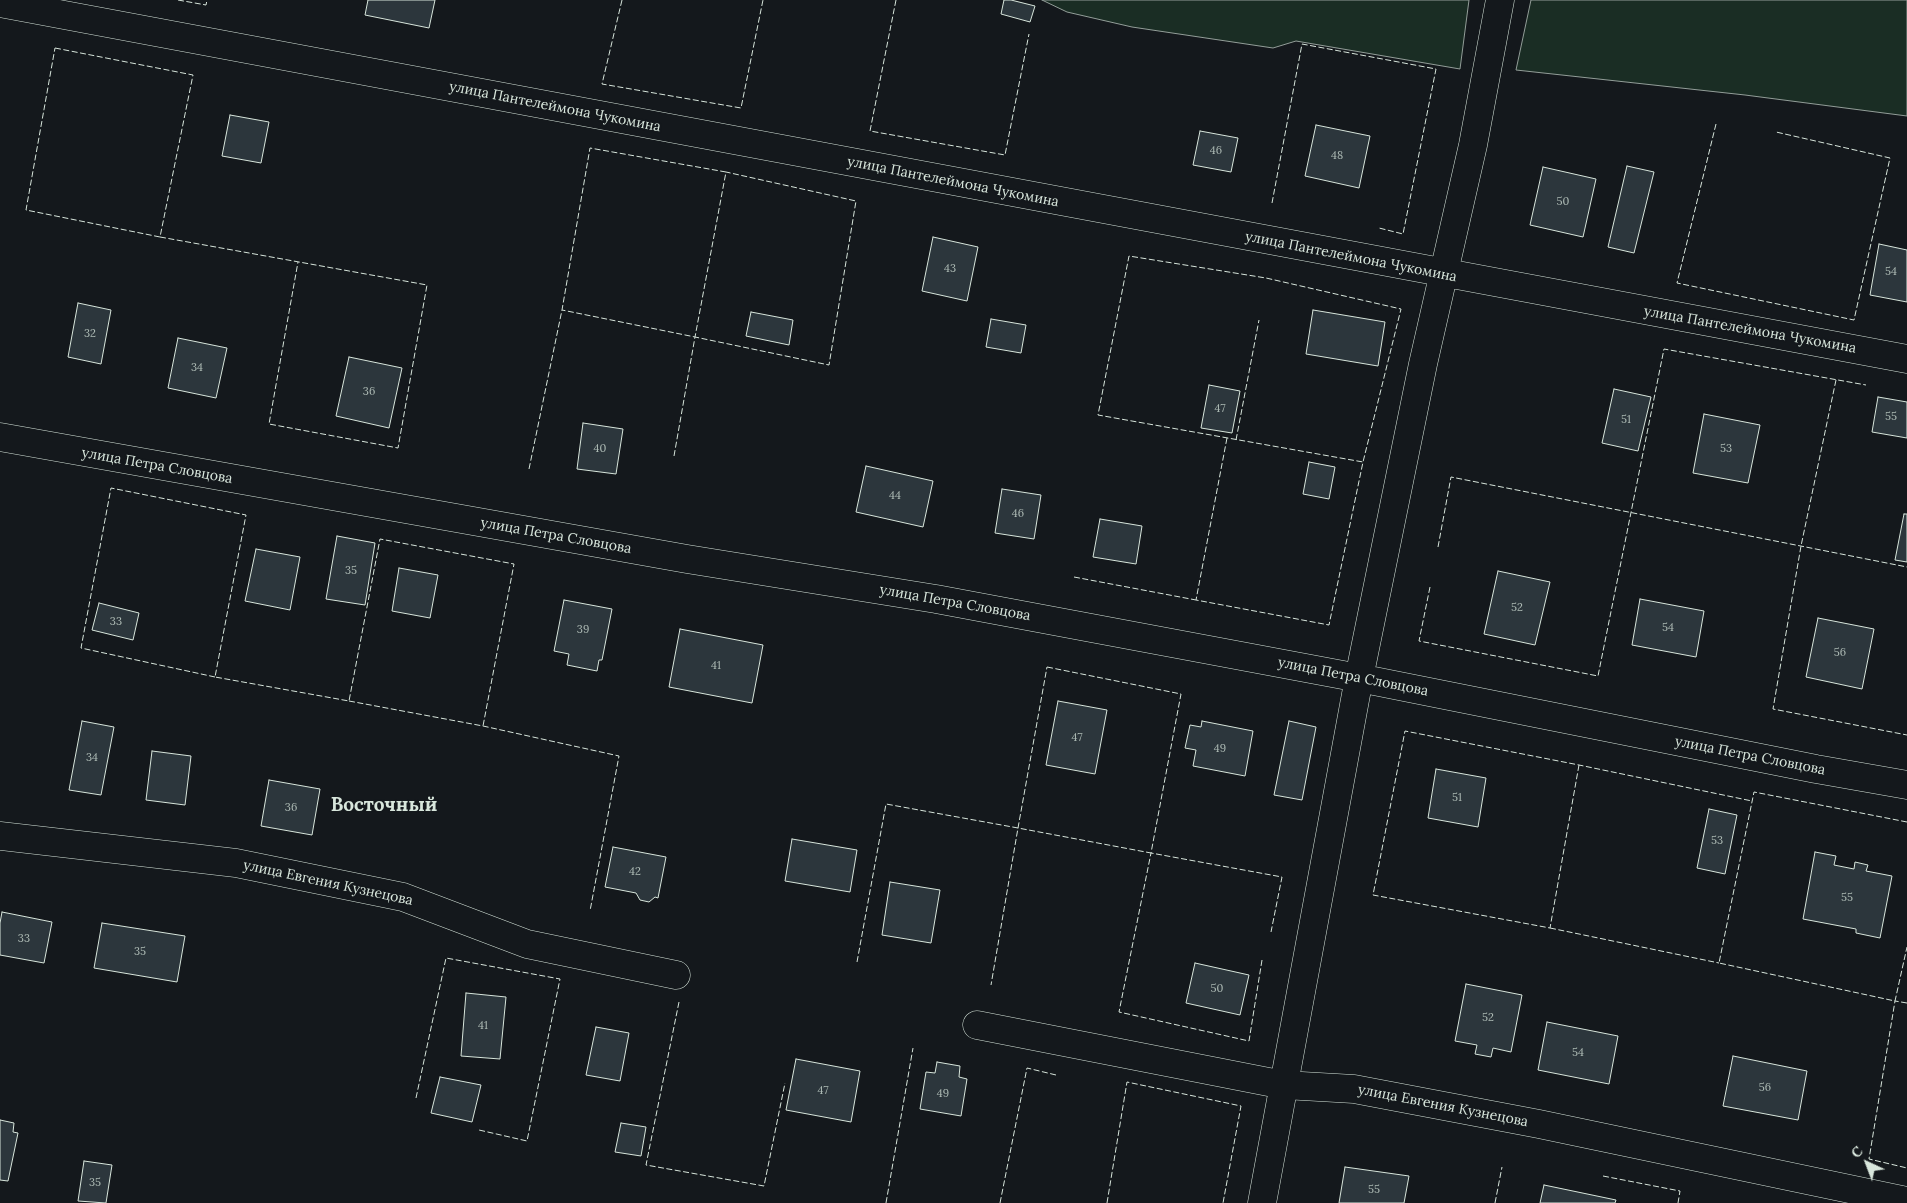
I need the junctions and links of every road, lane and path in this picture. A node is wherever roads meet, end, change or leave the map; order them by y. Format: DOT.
graph roads {
  1 [pos="1500,0"];
  2 [pos="0,3"];
  3 [pos="1443,274"];
  4 [pos="1907,359"];
  5 [pos="0,437"];
  6 [pos="1359,678"];
  7 [pos="1907,785"];
  8 [pos="0,836"];
  9 [pos="676,975"];
  10 [pos="977,1025"];
  11 [pos="1284,1085"];
  12 [pos="1907,1201"];
  13 [pos="1262,1203"];
  1 -- 3 [label="street"];
  2 -- 3 [label="street, улица Пантелеймона Чукомина"];
  3 -- 4 [label="street, улица Пантелеймона Чукомина"];
  3 -- 6 [label="street"];
  5 -- 6 [label="street, улица Петра Словцова"];
  6 -- 7 [label="street, улица Петра Словцова"];
  6 -- 11 [label="street"];
  8 -- 9 [label="street, улица Евгения Кузнецова"];
  10 -- 11 [label="street, улица Евгения Кузнецова"];
  11 -- 12 [label="street, улица Евгения Кузнецова"];
  11 -- 13 [label="street"];
}
